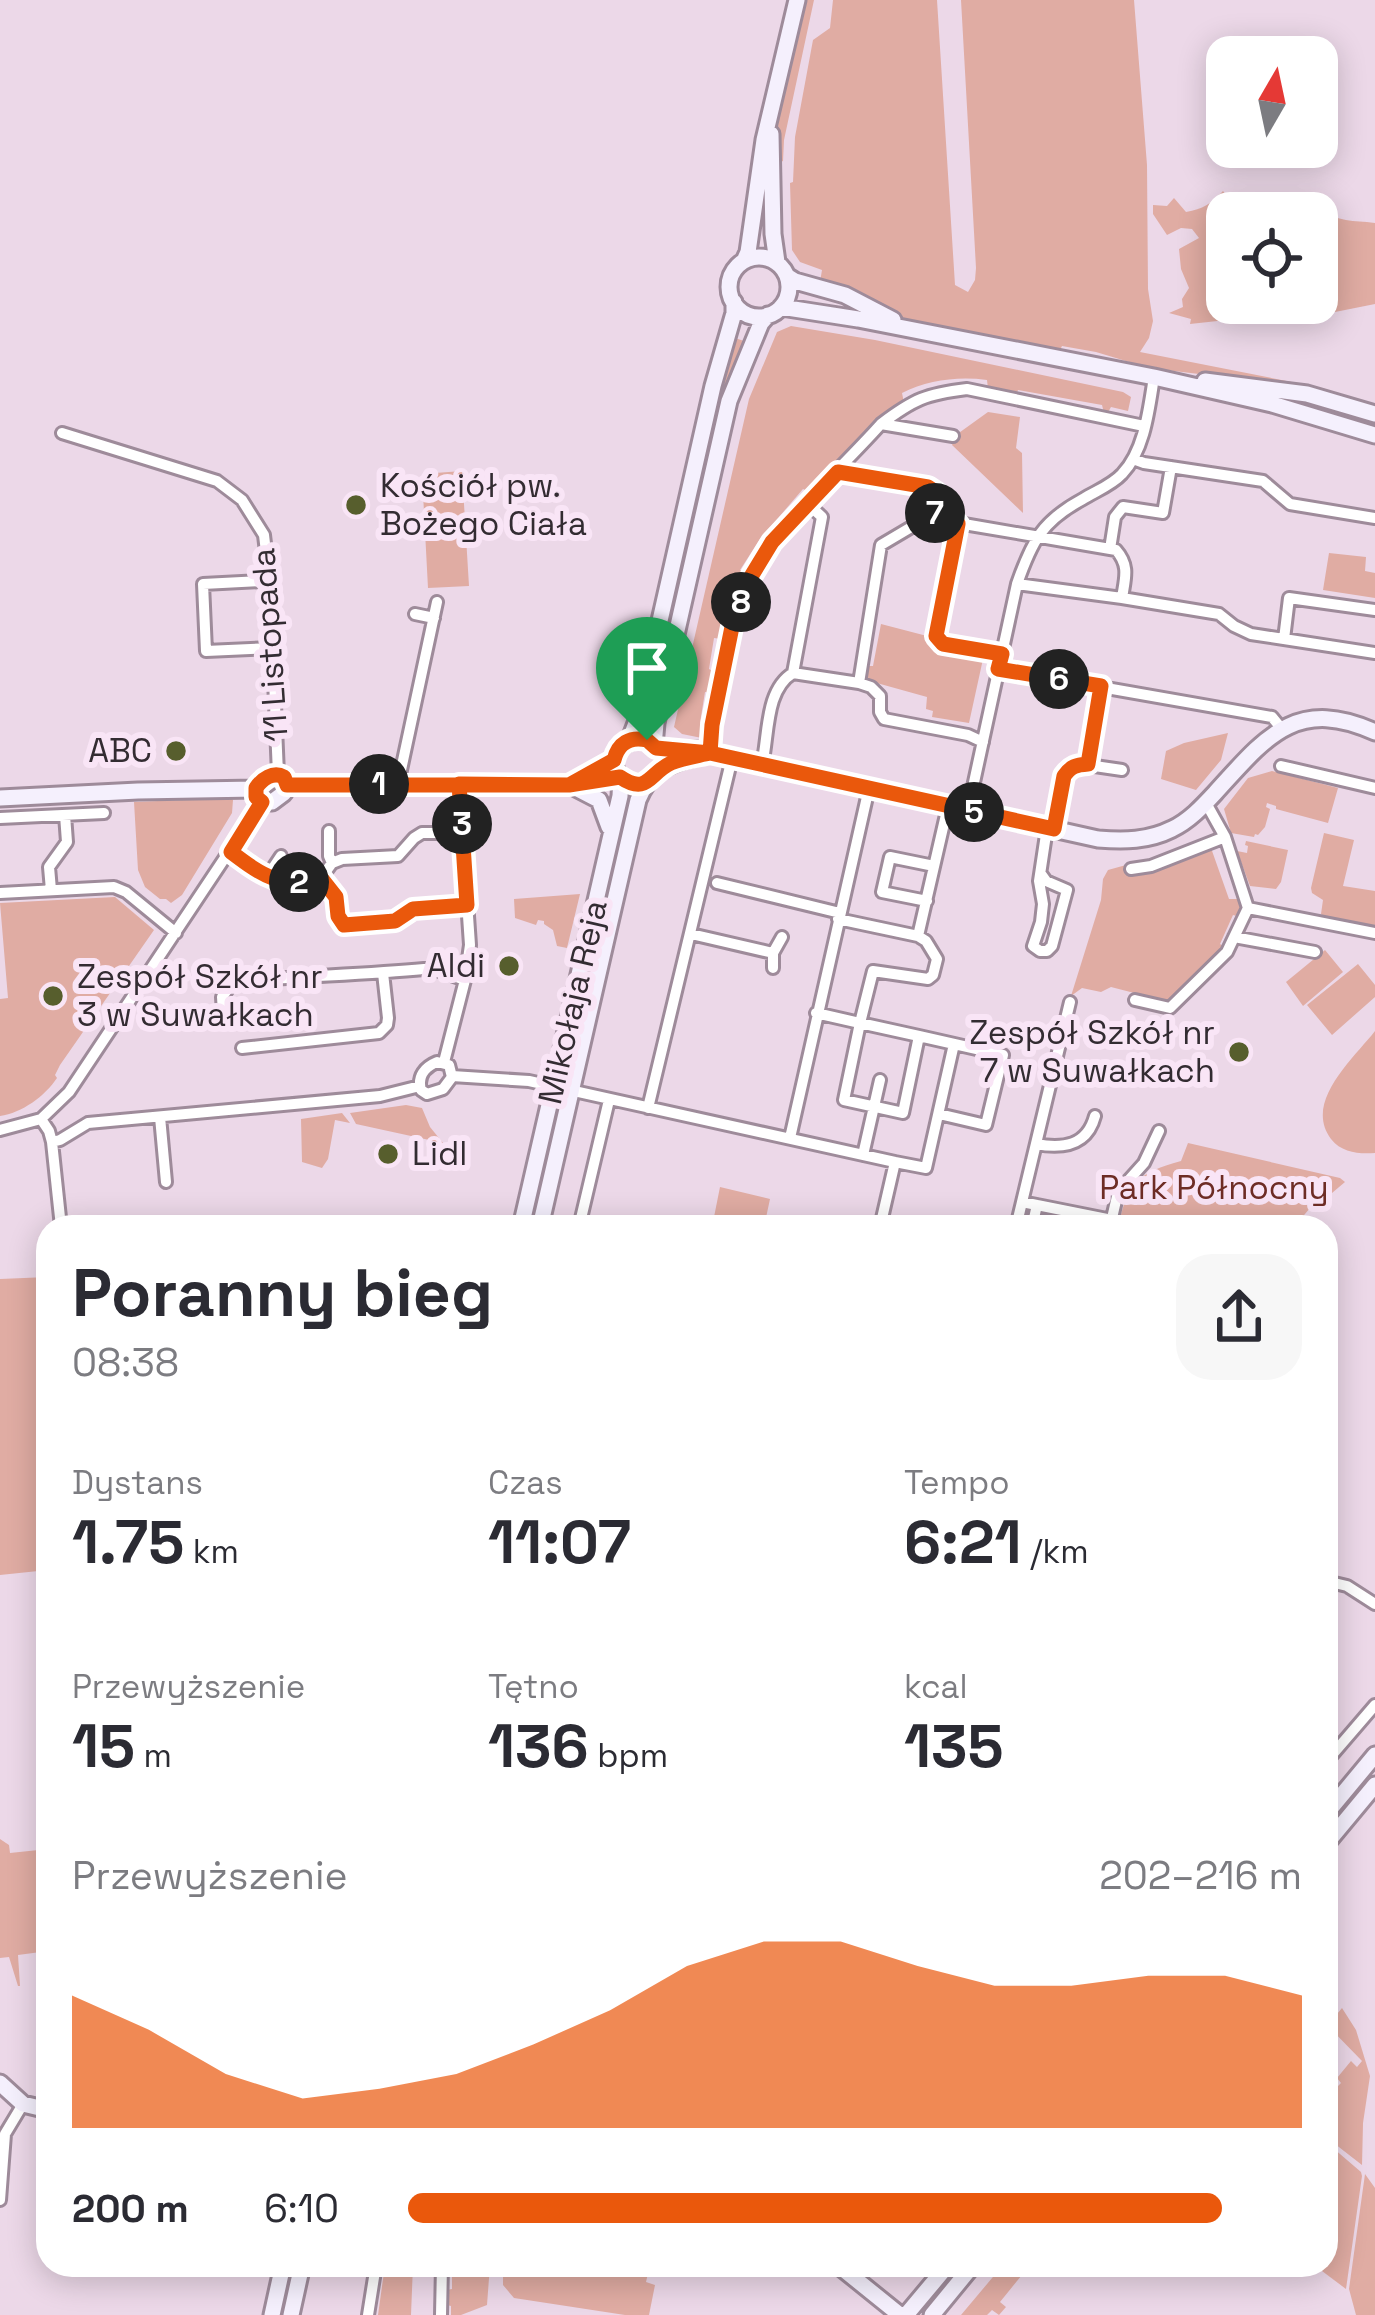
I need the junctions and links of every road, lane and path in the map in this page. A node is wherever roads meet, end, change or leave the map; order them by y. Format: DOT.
graph roads {
  1 [pos="797,0"];
  2 [pos="771,111"];
  3 [pos="744,261"];
  4 [pos="782,269"];
  5 [pos="734,302"];
  6 [pos="774,311"];
  7 [pos="911,329"];
  8 [pos="1154,377"];
  9 [pos="1375,414"];
  10 [pos="881,424"];
  11 [pos="1144,426"];
  12 [pos="62,433"];
  13 [pos="1375,435"];
  14 [pos="953,436"];
  15 [pos="1133,459"];
  16 [pos="1171,467"];
  17 [pos="838,472"];
  18 [pos="808,503"];
  19 [pos="935,514"];
  20 [pos="1375,518"];
  21 [pos="958,524"];
  22 [pos="1036,536"];
  23 [pos="1109,549"];
  24 [pos="263,581"];
  25 [pos="1017,584"];
  26 [pos="1122,598"];
  27 [pos="437,602"];
  28 [pos="1375,610"];
  29 [pos="415,614"];
  30 [pos="434,618"];
  31 [pos="1284,638"];
  32 [pos="273,648"];
  33 [pos="1375,653"];
  34 [pos="1002,654"];
  35 [pos="998,669"];
  36 [pos="793,673"];
  37 [pos="859,683"];
  38 [pos="1101,686"];
  39 [pos="1281,728"];
  40 [pos="1375,732"];
  41 [pos="630,740"];
  42 [pos="983,742"];
  43 [pos="655,747"];
  44 [pos="710,753"];
  45 [pos="732,758"];
  46 [pos="1088,764"];
  47 [pos="762,765"];
  48 [pos="1281,766"];
  49 [pos="1122,770"];
  50 [pos="618,772"];
  51 [pos="652,777"];
  52 [pos="282,780"];
  53 [pos="398,784"];
  54 [pos="459,784"];
  55 [pos="569,785"];
  56 [pos="868,788"];
  57 [pos="1375,788"];
  58 [pos="259,795"];
  59 [pos="0,798"];
  60 [pos="1206,803"];
  61 [pos="948,806"];
  62 [pos="968,810"];
  63 [pos="104,813"];
  64 [pos="65,815"];
  65 [pos="0,818"];
  66 [pos="1050,828"];
  67 [pos="329,831"];
  68 [pos="463,832"];
  69 [pos="611,832"];
  70 [pos="1225,837"];
  71 [pos="231,852"];
  72 [pos="281,856"];
  73 [pos="332,863"];
  74 [pos="934,866"];
  75 [pos="1131,869"];
  76 [pos="1040,874"];
  77 [pos="267,877"];
  78 [pos="321,878"];
  79 [pos="716,883"];
  80 [pos="51,890"];
  81 [pos="0,893"];
  82 [pos="927,902"];
  83 [pos="467,905"];
  84 [pos="1248,908"];
  85 [pos="839,916"];
  86 [pos="176,932"];
  87 [pos="1375,933"];
  88 [pos="691,934"];
  89 [pos="918,936"];
  90 [pos="1234,937"];
  91 [pos="782,938"];
  92 [pos="1316,952"];
  93 [pos="773,953"];
  94 [pos="773,968"];
  95 [pos="382,973"];
  96 [pos="465,980"];
  97 [pos="1135,1000"];
  98 [pos="1070,1002"];
  99 [pos="223,1012"];
  100 [pos="816,1013"];
  101 [pos="860,1023"];
  102 [pos="919,1036"];
  103 [pos="955,1044"];
  104 [pos="242,1048"];
  105 [pos="444,1062"];
  106 [pos="452,1076"];
  107 [pos="880,1080"];
  108 [pos="420,1086"];
  109 [pos="562,1089"];
  110 [pos="609,1100"];
  111 [pos="874,1107"];
  112 [pos="648,1108"];
  113 [pos="939,1114"];
  114 [pos="1095,1116"];
  115 [pos="160,1117"];
  116 [pos="41,1119"];
  117 [pos="0,1130"];
  118 [pos="1159,1131"];
  119 [pos="790,1138"];
  120 [pos="52,1142"];
  121 [pos="1036,1144"];
  122 [pos="863,1155"];
  123 [pos="895,1162"];
  124 [pos="166,1182"];
  125 [pos="1022,1202"];
  126 [pos="1037,1204"];
  127 [pos="60,1215"];
  128 [pos="525,1215"];
  129 [pos="542,1215"];
  130 [pos="582,1215"];
  131 [pos="883,1215"];
  132 [pos="1019,1215"];
  133 [pos="1035,1215"];
  134 [pos="1078,1215"];
  135 [pos="1113,1215"];
  136 [pos="1338,1584"];
  137 [pos="1373,1599"];
  138 [pos="1375,1705"];
  139 [pos="1338,1739"];
  140 [pos="1375,1755"];
  141 [pos="1375,1785"];
  142 [pos="1338,1800"];
  143 [pos="1338,1830"];
  144 [pos="0,2083"];
  145 [pos="23,2104"];
  146 [pos="36,2107"];
  147 [pos="0,2200"];
  148 [pos="281,2277"];
  149 [pos="299,2277"];
  150 [pos="374,2277"];
  151 [pos="442,2277"];
  152 [pos="854,2277"];
  153 [pos="937,2277"];
  154 [pos="964,2277"];
  155 [pos="272,2315"];
  156 [pos="291,2315"];
  157 [pos="368,2315"];
  158 [pos="441,2315"];
  159 [pos="903,2315"];
  160 [pos="932,2315"];
  1 -- 2 [label="street"];
  2 -- 3 [label="street"];
  2 -- 4 [label="street"];
  3 -- 4 [label="street"];
  3 -- 5 [label="street"];
  4 -- 6 [label="street"];
  4 -- 7 [label="street"];
  5 -- 6 [label="street"];
  5 -- 41 [label="street"];
  6 -- 7 [label="street"];
  6 -- 43 [label="street"];
  7 -- 8 [label="street"];
  8 -- 9 [label="street"];
  8 -- 11 [label="street"];
  8 -- 13 [label="street"];
  10 -- 11 [label="street"];
  10 -- 14 [label="street"];
  10 -- 17 [label="street"];
  11 -- 15 [label="street"];
  12 -- 32 [label="street, 11 Listopada"];
  15 -- 16 [label="street"];
  15 -- 22 [label="street"];
  16 -- 20 [label="street"];
  16 -- 23 [label="street"];
  17 -- 18 [label="street"];
  17 -- 19 [label="street"];
  18 -- 36 [label="street"];
  18 -- 44 [label="street"];
  19 -- 21 [label="street"];
  19 -- 37 [label="street"];
  21 -- 22 [label="street"];
  21 -- 34 [label="street"];
  22 -- 23 [label="street"];
  22 -- 25 [label="street"];
  23 -- 26 [label="street"];
  24 -- 32 [label="street"];
  25 -- 26 [label="street"];
  25 -- 34 [label="street"];
  26 -- 31 [label="street"];
  27 -- 30 [label="street"];
  28 -- 31 [label="street"];
  29 -- 30 [label="street"];
  30 -- 53 [label="street"];
  31 -- 33 [label="street"];
  32 -- 52 [label="street, 11 Listopada"];
  34 -- 35 [label="street"];
  35 -- 38 [label="street"];
  35 -- 42 [label="street"];
  36 -- 37 [label="street"];
  36 -- 47 [label="street"];
  37 -- 42 [label="street"];
  38 -- 39 [label="street"];
  38 -- 46 [label="street"];
  39 -- 40 [label="street"];
  39 -- 60 [label="street"];
  41 -- 43 [label="street"];
  41 -- 50 [label="street"];
  42 -- 62 [label="street"];
  43 -- 44 [label="street"];
  43 -- 51 [label="street"];
  44 -- 45 [label="street"];
  44 -- 51 [label="street"];
  45 -- 47 [label="street"];
  45 -- 88 [label="street"];
  46 -- 49 [label="street"];
  46 -- 66 [label="street"];
  47 -- 56 [label="street"];
  48 -- 57 [label="street"];
  50 -- 51 [label="street"];
  50 -- 55 [label="street"];
  50 -- 69 [label="street, Mikołaja Reja"];
  51 -- 109 [label="street, Mikołaja Reja"];
  52 -- 53 [label="street"];
  52 -- 58 [label="street"];
  52 -- 58 [label="street"];
  53 -- 54 [label="street"];
  54 -- 55 [label="street"];
  54 -- 68 [label="street"];
  55 -- 69 [label="street"];
  56 -- 61 [label="street"];
  56 -- 85 [label="street"];
  58 -- 59 [label="street"];
  58 -- 71 [label="street"];
  60 -- 66 [label="street"];
  60 -- 70 [label="street"];
  61 -- 62 [label="street"];
  61 -- 74 [label="street"];
  62 -- 66 [label="street"];
  63 -- 64 [label="street"];
  64 -- 65 [label="street"];
  64 -- 80 [label="street"];
  66 -- 76 [label="street"];
  67 -- 73 [label="street"];
  68 -- 73 [label="street"];
  68 -- 83 [label="street"];
  69 -- 109 [label="street, Mikołaja Reja"];
  70 -- 75 [label="street"];
  70 -- 84 [label="street"];
  71 -- 77 [label="street"];
  71 -- 86 [label="street"];
  72 -- 77 [label="street"];
  73 -- 78 [label="street"];
  74 -- 82 [label="street"];
  74 -- 82 [label="street"];
  76 -- 76 [label="street"];
  77 -- 78 [label="street"];
  78 -- 83 [label="street"];
  79 -- 85 [label="street"];
  80 -- 81 [label="street"];
  80 -- 86 [label="street"];
  82 -- 89 [label="street"];
  83 -- 96 [label="street"];
  84 -- 87 [label="street"];
  84 -- 90 [label="street"];
  85 -- 89 [label="street"];
  85 -- 100 [label="street"];
  86 -- 116 [label="street"];
  88 -- 93 [label="street"];
  88 -- 112 [label="street"];
  89 -- 101 [label="street"];
  90 -- 92 [label="street"];
  90 -- 97 [label="street"];
  91 -- 93 [label="street"];
  93 -- 94 [label="street"];
  95 -- 96 [label="street"];
  95 -- 99 [label="street"];
  95 -- 104 [label="street"];
  96 -- 105 [label="street"];
  98 -- 121 [label="street"];
  100 -- 101 [label="street"];
  100 -- 119 [label="street"];
  101 -- 102 [label="street"];
  101 -- 111 [label="street"];
  102 -- 103 [label="street"];
  102 -- 111 [label="street"];
  103 -- 113 [label="street"];
  103 -- 113 [label="street"];
  105 -- 106 [label="street"];
  105 -- 108 [label="street"];
  106 -- 108 [label="street"];
  106 -- 109 [label="street"];
  107 -- 111 [label="street"];
  108 -- 115 [label="street"];
  109 -- 110 [label="street"];
  109 -- 128 [label="street, Mikołaja Reja"];
  109 -- 129 [label="street, Mikołaja Reja"];
  110 -- 112 [label="street"];
  110 -- 130 [label="street"];
  111 -- 122 [label="street"];
  112 -- 119 [label="street"];
  113 -- 123 [label="street"];
  114 -- 121 [label="street"];
  115 -- 120 [label="street"];
  115 -- 124 [label="street"];
  116 -- 117 [label="street"];
  116 -- 120 [label="street"];
  118 -- 135 [label="street"];
  119 -- 122 [label="street"];
  120 -- 127 [label="street"];
  121 -- 125 [label="street"];
  122 -- 123 [label="street"];
  123 -- 131 [label="street"];
  125 -- 126 [label="street"];
  125 -- 132 [label="street"];
  126 -- 133 [label="street"];
  126 -- 134 [label="street"];
  136 -- 137 [label="street"];
  138 -- 139 [label="street"];
  140 -- 142 [label="street"];
  141 -- 143 [label="street"];
  144 -- 145 [label="street"];
  145 -- 146 [label="street"];
  145 -- 147 [label="street"];
  148 -- 155 [label="street"];
  149 -- 156 [label="street"];
  150 -- 157 [label="street"];
  151 -- 158 [label="street"];
  152 -- 159 [label="street"];
  153 -- 159 [label="street"];
  154 -- 160 [label="street"];
}
